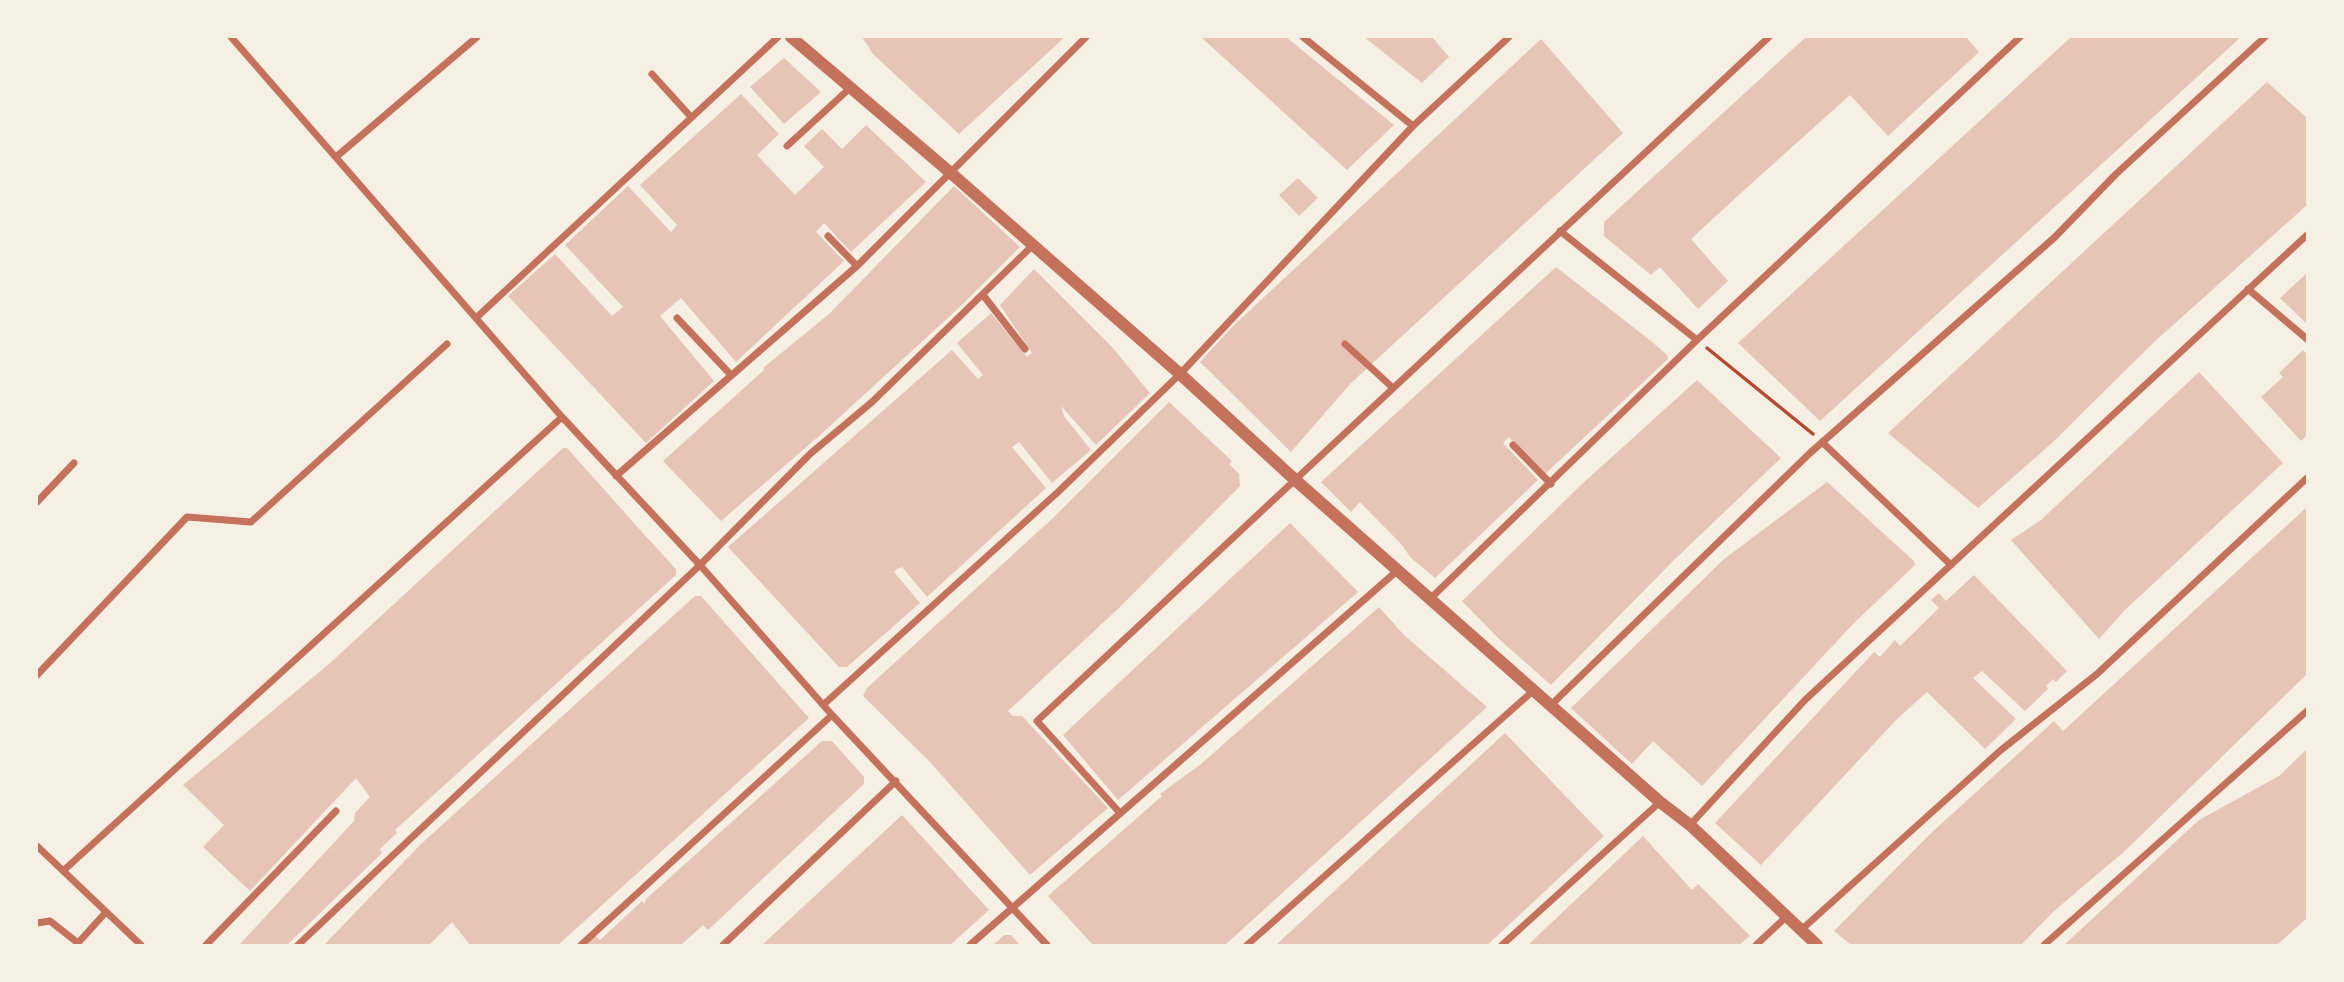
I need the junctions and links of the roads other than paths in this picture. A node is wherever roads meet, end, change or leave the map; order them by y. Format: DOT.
graph roads {
  1 [pos="231,37"];
  2 [pos="477,37"];
  3 [pos="778,37"];
  4 [pos="792,37"];
  5 [pos="1086,37"];
  6 [pos="1303,37"];
  7 [pos="1509,37"];
  8 [pos="1769,37"];
  9 [pos="2020,37"];
  10 [pos="2265,37"];
  11 [pos="652,74"];
  12 [pos="850,88"];
  13 [pos="691,117"];
  14 [pos="1413,126"];
  15 [pos="787,146"];
  16 [pos="336,157"];
  17 [pos="952,174"];
  18 [pos="1560,231"];
  19 [pos="2307,235"];
  20 [pos="828,236"];
  21 [pos="1032,246"];
  22 [pos="857,266"];
  23 [pos="2248,289"];
  24 [pos="983,295"];
  25 [pos="476,318"];
  26 [pos="677,318"];
  27 [pos="1697,340"];
  28 [pos="2307,340"];
  29 [pos="447,344"];
  30 [pos="1345,344"];
  31 [pos="1025,349"];
  32 [pos="1180,374"];
  33 [pos="731,375"];
  34 [pos="1392,387"];
  35 [pos="562,417"];
  36 [pos="1822,442"];
  37 [pos="1513,445"];
  38 [pos="74,463"];
  39 [pos="616,476"];
  40 [pos="1293,478"];
  41 [pos="2307,478"];
  42 [pos="1551,484"];
  43 [pos="37,502"];
  44 [pos="700,565"];
  45 [pos="1951,565"];
  46 [pos="1399,569"];
  47 [pos="1431,598"];
  48 [pos="37,675"];
  49 [pos="1534,690"];
  50 [pos="823,705"];
  51 [pos="1551,705"];
  52 [pos="2307,712"];
  53 [pos="832,715"];
  54 [pos="896,781"];
  55 [pos="1660,802"];
  56 [pos="336,811"];
  57 [pos="1120,813"];
  58 [pos="1690,825"];
  59 [pos="37,846"];
  60 [pos="63,871"];
  61 [pos="1012,907"];
  62 [pos="106,912"];
  63 [pos="1785,918"];
  64 [pos="37,923"];
  65 [pos="1800,931"];
  66 [pos="79,944"];
  67 [pos="141,945"];
  68 [pos="206,945"];
  69 [pos="298,945"];
  70 [pos="581,945"];
  71 [pos="723,945"];
  72 [pos="970,945"];
  73 [pos="1047,945"];
  74 [pos="1247,945"];
  75 [pos="1502,945"];
  76 [pos="1756,945"];
  77 [pos="1817,945"];
  78 [pos="2044,945"];
  1 -- 16 [label="street"];
  2 -- 16 [label="street"];
  3 -- 13 [label="street"];
  4 -- 12 [label="street"];
  5 -- 17 [label="street"];
  6 -- 14 [label="street"];
  7 -- 14 [label="street"];
  8 -- 18 [label="street"];
  9 -- 27 [label="street"];
  10 -- 36 [label="street"];
  11 -- 13 [label="street"];
  12 -- 15 [label="street"];
  12 -- 17 [label="street"];
  13 -- 25 [label="street"];
  14 -- 32 [label="street"];
  16 -- 25 [label="street"];
  17 -- 21 [label="street"];
  17 -- 22 [label="street"];
  18 -- 27 [label="street"];
  18 -- 34 [label="street"];
  19 -- 23 [label="street"];
  20 -- 22 [label="street"];
  21 -- 24 [label="street"];
  21 -- 32 [label="street"];
  22 -- 33 [label="street"];
  23 -- 28 [label="street"];
  23 -- 45 [label="street"];
  24 -- 31 [label="street"];
  24 -- 44 [label="street"];
  25 -- 35 [label="street"];
  26 -- 33 [label="street"];
  27 -- 42 [label="street"];
  29 -- 48 [label="street"];
  30 -- 34 [label="street"];
  32 -- 40 [label="street"];
  32 -- 50 [label="street"];
  33 -- 39 [label="street"];
  34 -- 40 [label="street"];
  35 -- 39 [label="street"];
  35 -- 60 [label="street"];
  36 -- 45 [label="street"];
  36 -- 51 [label="street"];
  37 -- 42 [label="street"];
  38 -- 43 [label="street"];
  39 -- 44 [label="street"];
  40 -- 46 [label="street"];
  40 -- 57 [label="street"];
  41 -- 65 [label="street"];
  42 -- 47 [label="street"];
  44 -- 50 [label="street"];
  44 -- 69 [label="street"];
  45 -- 58 [label="street"];
  46 -- 47 [label="street"];
  46 -- 57 [label="street"];
  47 -- 49 [label="street"];
  49 -- 51 [label="street"];
  49 -- 74 [label="street"];
  50 -- 53 [label="street"];
  51 -- 55 [label="street"];
  52 -- 78 [label="street"];
  53 -- 54 [label="street"];
  53 -- 70 [label="street"];
  54 -- 61 [label="street"];
  54 -- 71 [label="street"];
  55 -- 58 [label="street"];
  55 -- 75 [label="street"];
  56 -- 68 [label="street"];
  57 -- 61 [label="street"];
  58 -- 63 [label="street"];
  59 -- 60 [label="street"];
  60 -- 62 [label="street"];
  61 -- 72 [label="street"];
  61 -- 73 [label="street"];
  62 -- 66 [label="street"];
  62 -- 67 [label="street"];
  63 -- 65 [label="street"];
  63 -- 76 [label="street"];
  64 -- 66 [label="street"];
  65 -- 77 [label="street"];
}
